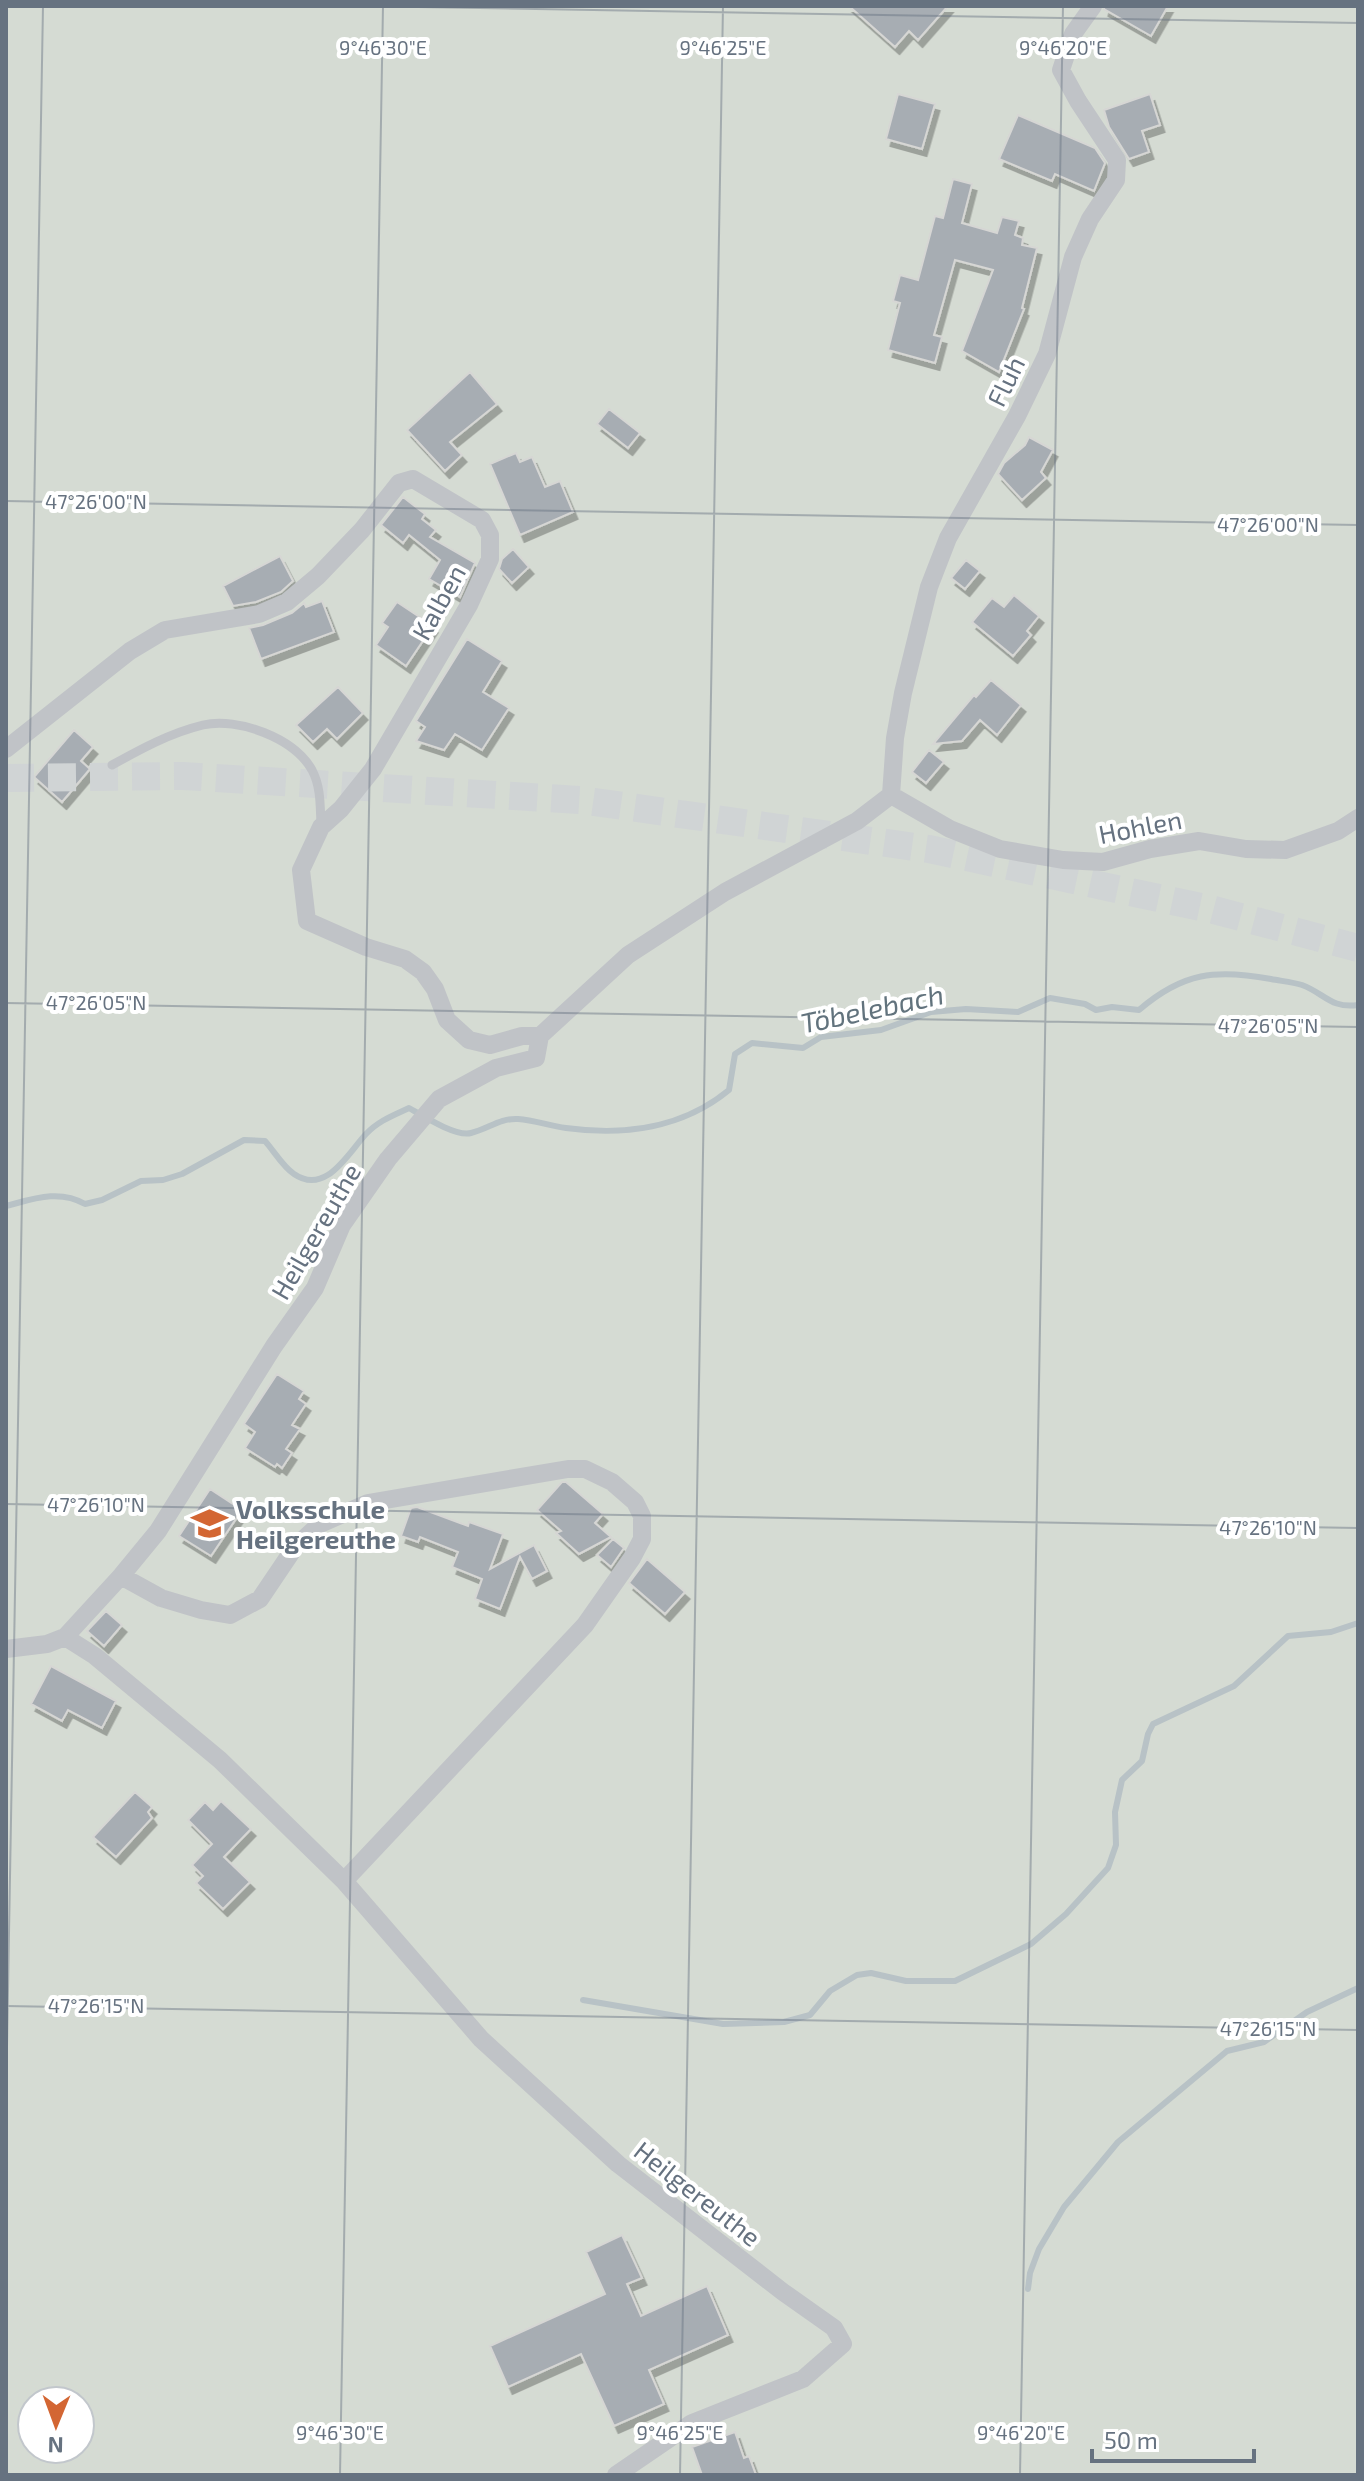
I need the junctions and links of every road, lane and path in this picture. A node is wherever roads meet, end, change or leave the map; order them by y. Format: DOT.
graph roads {
  1 [pos="1093,6"];
  2 [pos="6,749"];
  3 [pos="112,765"];
  4 [pos="891,795"];
  5 [pos="1358,818"];
  6 [pos="321,827"];
  7 [pos="540,1036"];
  8 [pos="121,1576"];
  9 [pos="65,1637"];
  10 [pos="6,1649"];
  11 [pos="344,1881"];
  12 [pos="616,2475"];
  1 -- 4 [label="street, Fluh"];
  2 -- 6 [label="street, Kalben"];
  3 -- 6 [label="lane"];
  4 -- 5 [label="street, Hohlen"];
  4 -- 7 [label="street, Heilgereuthe"];
  6 -- 7 [label="street, Kalben"];
  7 -- 8 [label="street, Heilgereuthe"];
  8 -- 9 [label="street, Heilgereuthe"];
  8 -- 11 [label="street"];
  9 -- 10 [label="street"];
  9 -- 11 [label="street, Heilgereuthe"];
  11 -- 12 [label="street, Heilgereuthe"];
}
